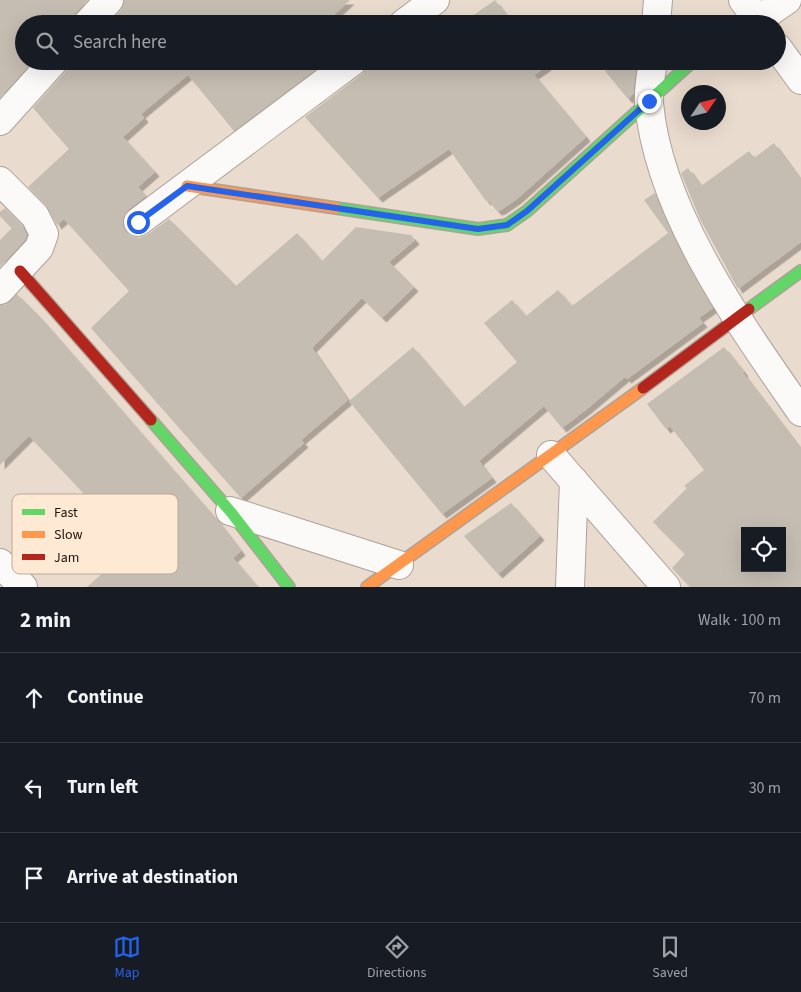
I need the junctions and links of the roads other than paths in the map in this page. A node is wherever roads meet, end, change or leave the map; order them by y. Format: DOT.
graph roads {
  1 [pos="109,0"];
  2 [pos="435,0"];
  3 [pos="658,0"];
  4 [pos="786,0"];
  5 [pos="95,15"];
  6 [pos="415,15"];
  7 [pos="657,15"];
  8 [pos="751,15"];
  9 [pos="786,59"];
  10 [pos="46,70"];
  11 [pos="341,70"];
  12 [pos="652,70"];
  13 [pos="683,70"];
  14 [pos="801,80"];
  15 [pos="649,101"];
  16 [pos="0,121"];
  17 [pos="0,181"];
  18 [pos="187,186"];
  19 [pos="138,222"];
  20 [pos="20,270"];
  21 [pos="801,271"];
  22 [pos="0,290"];
  23 [pos="736,319"];
  24 [pos="801,412"];
  25 [pos="551,455"];
  26 [pos="574,481"];
  27 [pos="230,511"];
  28 [pos="0,563"];
  29 [pos="398,565"];
  30 [pos="24,587"];
  31 [pos="288,587"];
  32 [pos="368,587"];
  33 [pos="570,587"];
  34 [pos="666,587"];
  1 -- 5 [label="street"];
  2 -- 6 [label="street"];
  3 -- 7 [label="street"];
  4 -- 8 [label="street"];
  9 -- 14 [label="street"];
  10 -- 16 [label="street"];
  11 -- 18 [label="street"];
  12 -- 15 [label="street"];
  13 -- 15 [label="street"];
  15 -- 18 [label="street"];
  15 -- 23 [label="street"];
  17 -- 20 [label="street"];
  18 -- 19 [label="street"];
  20 -- 22 [label="street"];
  20 -- 27 [label="street"];
  21 -- 23 [label="street"];
  23 -- 24 [label="street"];
  23 -- 25 [label="street"];
  25 -- 26 [label="street"];
  25 -- 29 [label="street"];
  26 -- 33 [label="street"];
  26 -- 34 [label="street"];
  27 -- 29 [label="street"];
  27 -- 31 [label="street"];
  28 -- 30 [label="street"];
  29 -- 32 [label="street"];
}
